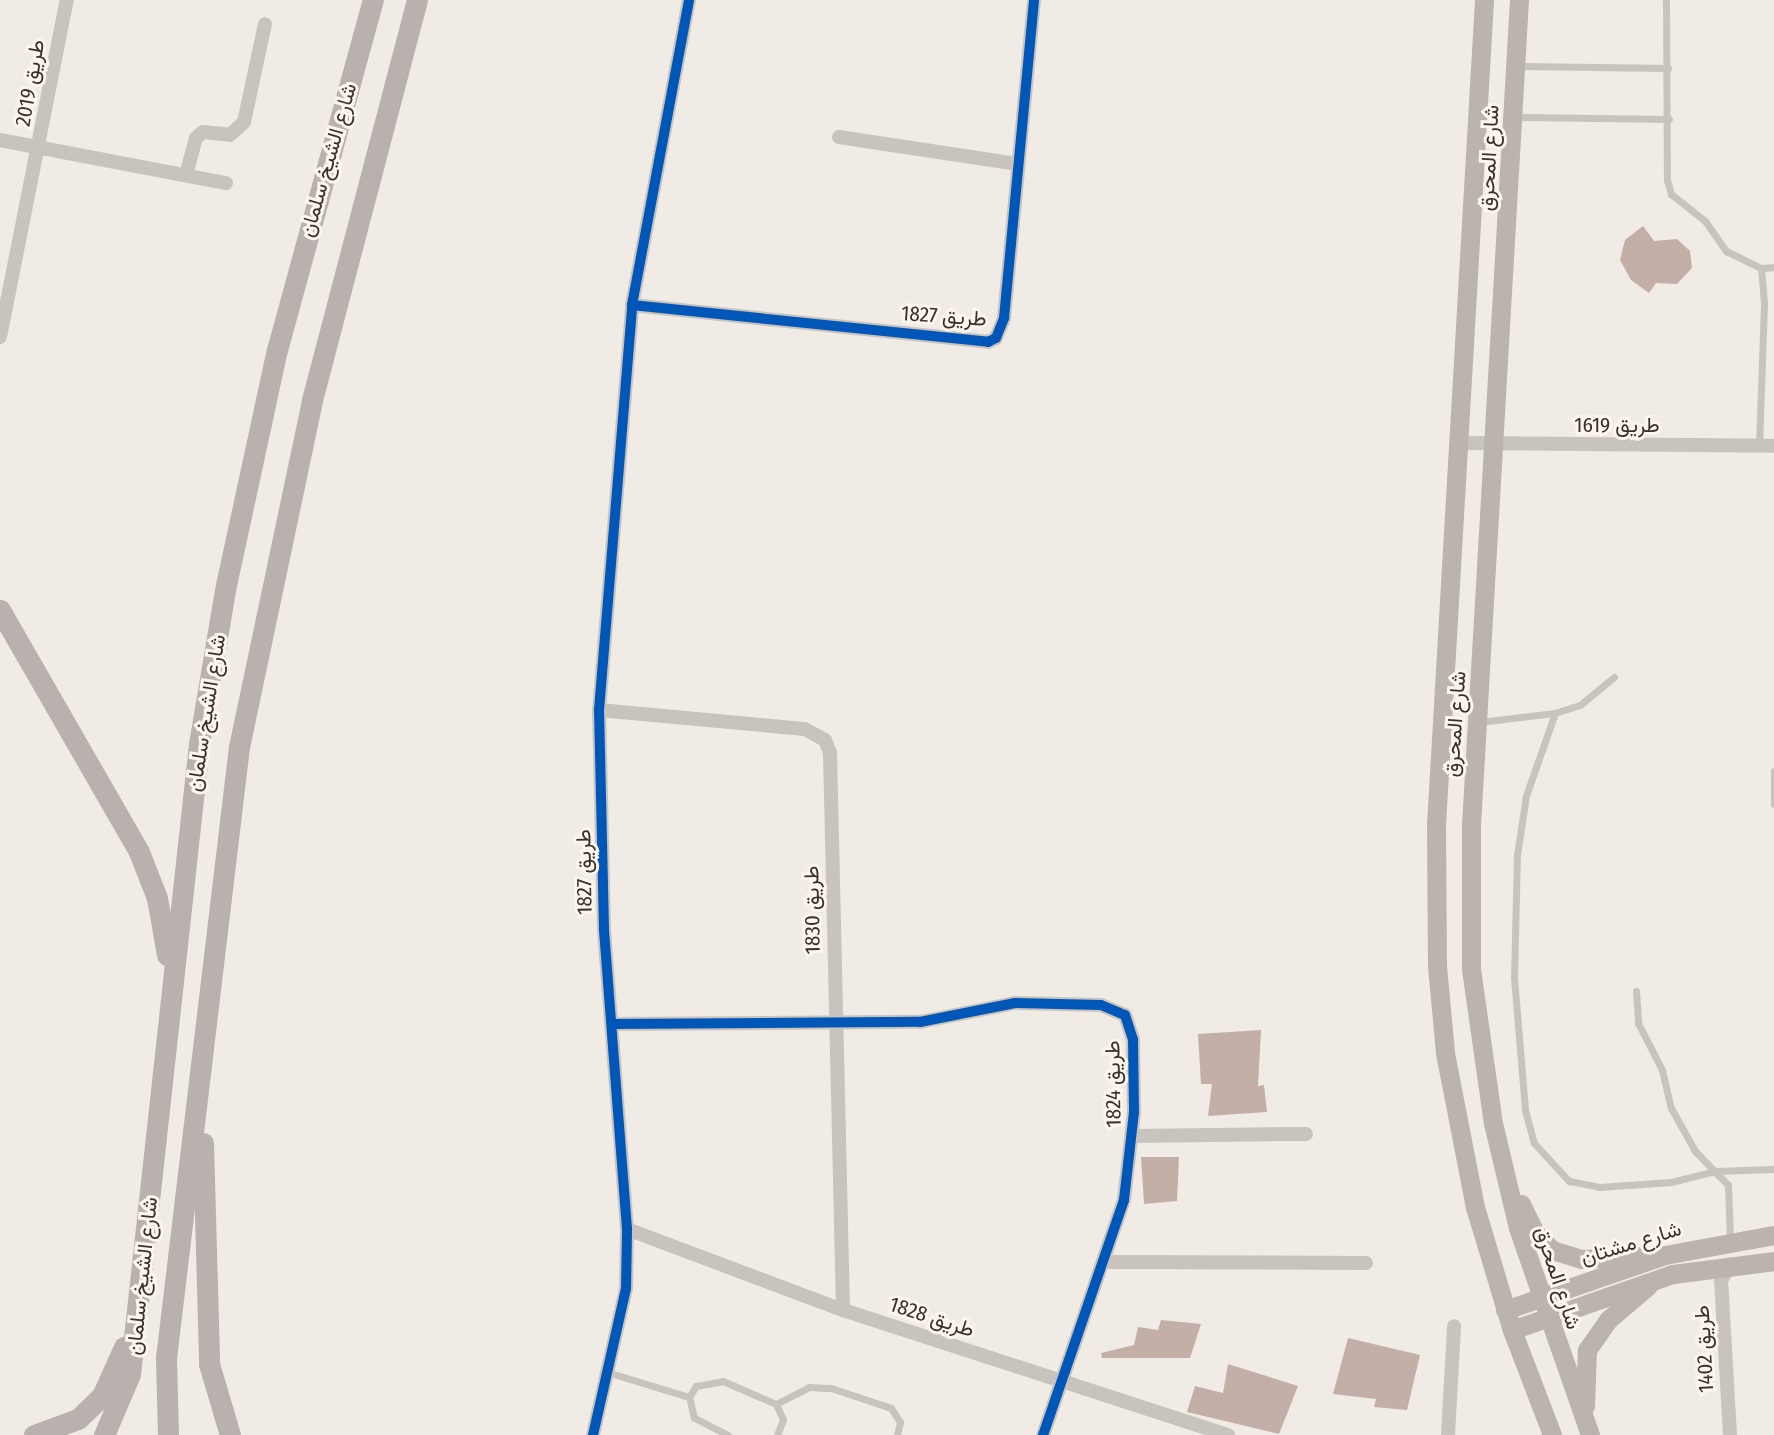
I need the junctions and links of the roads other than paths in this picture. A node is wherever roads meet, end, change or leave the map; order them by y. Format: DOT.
graph roads {
  1 [pos="67,0"];
  2 [pos="373,0"];
  3 [pos="417,0"];
  4 [pos="689,0"];
  5 [pos="1034,0"];
  6 [pos="1484,0"];
  7 [pos="1519,0"];
  8 [pos="1666,0"];
  9 [pos="265,24"];
  10 [pos="1517,66"];
  11 [pos="1668,68"];
  12 [pos="1481,93"];
  13 [pos="1515,95"];
  14 [pos="1514,117"];
  15 [pos="1669,119"];
  16 [pos="839,137"];
  17 [pos="0,139"];
  18 [pos="40,147"];
  19 [pos="1018,164"];
  20 [pos="186,175"];
  21 [pos="226,183"];
  22 [pos="1774,267"];
  23 [pos="1761,268"];
  24 [pos="632,305"];
  25 [pos="0,337"];
  26 [pos="1460,443"];
  27 [pos="1496,444"];
  28 [pos="1774,446"];
  29 [pos="1759,447"];
  30 [pos="0,610"];
  31 [pos="0,642"];
  32 [pos="25,652"];
  33 [pos="1614,677"];
  34 [pos="599,710"];
  35 [pos="1555,713"];
  36 [pos="1478,722"];
  37 [pos="1774,771"];
  38 [pos="1774,804"];
  39 [pos="172,981"];
  40 [pos="1636,991"];
  41 [pos="836,1020"];
  42 [pos="612,1024"];
  43 [pos="201,1073"];
  44 [pos="1306,1135"];
  45 [pos="1133,1136"];
  46 [pos="1501,1162"];
  47 [pos="1774,1170"];
  48 [pos="1715,1171"];
  49 [pos="627,1229"];
  50 [pos="1774,1235"];
  51 [pos="1730,1240"];
  52 [pos="1665,1255"];
  53 [pos="1772,1259"];
  54 [pos="1104,1262"];
  55 [pos="1366,1263"];
  56 [pos="1730,1264"];
  57 [pos="1656,1279"];
  58 [pos="143,1281"];
  59 [pos="1538,1297"];
  60 [pos="843,1310"];
  61 [pos="1505,1310"];
  62 [pos="1545,1317"];
  63 [pos="1454,1326"];
  64 [pos="1512,1330"];
  65 [pos="606,1371"];
  66 [pos="1062,1382"];
  67 [pos="689,1397"];
  68 [pos="776,1404"];
  69 [pos="1588,1431"];
  70 [pos="34,1435"];
  71 [pos="104,1435"];
  72 [pos="168,1435"];
  73 [pos="230,1435"];
  74 [pos="593,1435"];
  75 [pos="728,1435"];
  76 [pos="777,1435"];
  77 [pos="897,1435"];
  78 [pos="1043,1435"];
  79 [pos="1228,1435"];
  80 [pos="1448,1435"];
  81 [pos="1552,1435"];
  82 [pos="1730,1435"];
  1 -- 18 [label="street, طريق 2019"];
  2 -- 39 [label="main road, شارع الشيخ سلمان"];
  3 -- 43 [label="main road, شارع الشيخ سلمان"];
  4 -- 24 [label="street, طريق 1827"];
  5 -- 19 [label="street, طريق 1827"];
  6 -- 12 [label="main road, شارع المحرق"];
  7 -- 10 [label="main road, شارع المحرق"];
  8 -- 11 [label="lane"];
  9 -- 20 [label="street"];
  10 -- 11 [label="lane"];
  10 -- 13 [label="main road, شارع المحرق"];
  11 -- 15 [label="lane"];
  12 -- 13 [label="main road"];
  12 -- 26 [label="main road, شارع المحرق"];
  13 -- 14 [label="main road, شارع المحرق"];
  14 -- 15 [label="lane"];
  14 -- 27 [label="main road, شارع المحرق"];
  15 -- 23 [label="lane"];
  16 -- 19 [label="street"];
  17 -- 18 [label="street"];
  18 -- 20 [label="street"];
  18 -- 25 [label="street, طريق 2019"];
  19 -- 24 [label="street, طريق 1827"];
  20 -- 21 [label="street"];
  22 -- 23 [label="lane"];
  23 -- 29 [label="lane"];
  24 -- 34 [label="street, طريق 1827"];
  26 -- 27 [label="street, طريق 1619"];
  26 -- 61 [label="main road, شارع المحرق"];
  27 -- 29 [label="street, طريق 1619"];
  27 -- 36 [label="main road, شارع المحرق"];
  28 -- 29 [label="street, طريق 1619"];
  30 -- 32 [label="main road"];
  31 -- 32 [label="main road"];
  32 -- 39 [label="main road"];
  33 -- 35 [label="lane"];
  34 -- 41 [label="street, طريق 1830"];
  34 -- 42 [label="street, طريق 1827"];
  35 -- 36 [label="lane"];
  35 -- 48 [label="lane"];
  36 -- 46 [label="main road, شارع المحرق"];
  37 -- 38 [label="lane"];
  39 -- 58 [label="main road, شارع الشيخ سلمان"];
  40 -- 48 [label="lane"];
  41 -- 42 [label="street, طريق 1824"];
  41 -- 45 [label="street, طريق 1824"];
  41 -- 60 [label="street, طريق 1830"];
  42 -- 49 [label="street, طريق 1827"];
  43 -- 72 [label="main road, شارع الشيخ سلمان"];
  43 -- 73 [label="main road"];
  44 -- 45 [label="street, طريق 1824"];
  45 -- 54 [label="street, طريق 1824"];
  46 -- 52 [label="main road"];
  46 -- 59 [label="main road, شارع المحرق"];
  47 -- 48 [label="lane"];
  48 -- 51 [label="lane"];
  49 -- 60 [label="street, طريق 1828"];
  49 -- 65 [label="street, طريق 1827"];
  50 -- 51 [label="main road, شارع مشتان"];
  51 -- 52 [label="main road, شارع مشتان"];
  52 -- 59 [label="main road, شارع مشتان"];
  53 -- 56 [label="main road, شارع مشتان"];
  54 -- 55 [label="street"];
  54 -- 66 [label="street, طريق 1824"];
  56 -- 57 [label="main road, شارع مشتان"];
  56 -- 82 [label="street, طريق 1402"];
  57 -- 62 [label="main road, شارع مشتان"];
  57 -- 69 [label="main road"];
  58 -- 70 [label="main road"];
  58 -- 71 [label="main road, شارع الشيخ سلمان"];
  59 -- 61 [label="main road, شارع مشتان"];
  59 -- 62 [label="main road, شارع المحرق"];
  60 -- 66 [label="street, طريق 1828"];
  61 -- 64 [label="main road, شارع المحرق"];
  62 -- 64 [label="main road, شارع مشتان"];
  62 -- 69 [label="main road, شارع المحرق"];
  63 -- 80 [label="street"];
  64 -- 81 [label="main road, شارع المحرق"];
  65 -- 67 [label="lane"];
  65 -- 74 [label="street, طريق 1827"];
  66 -- 78 [label="street, طريق 1824"];
  66 -- 79 [label="street, طريق 1828"];
  67 -- 68 [label="lane"];
  67 -- 75 [label="lane"];
  68 -- 76 [label="lane"];
  68 -- 77 [label="lane"];
}
